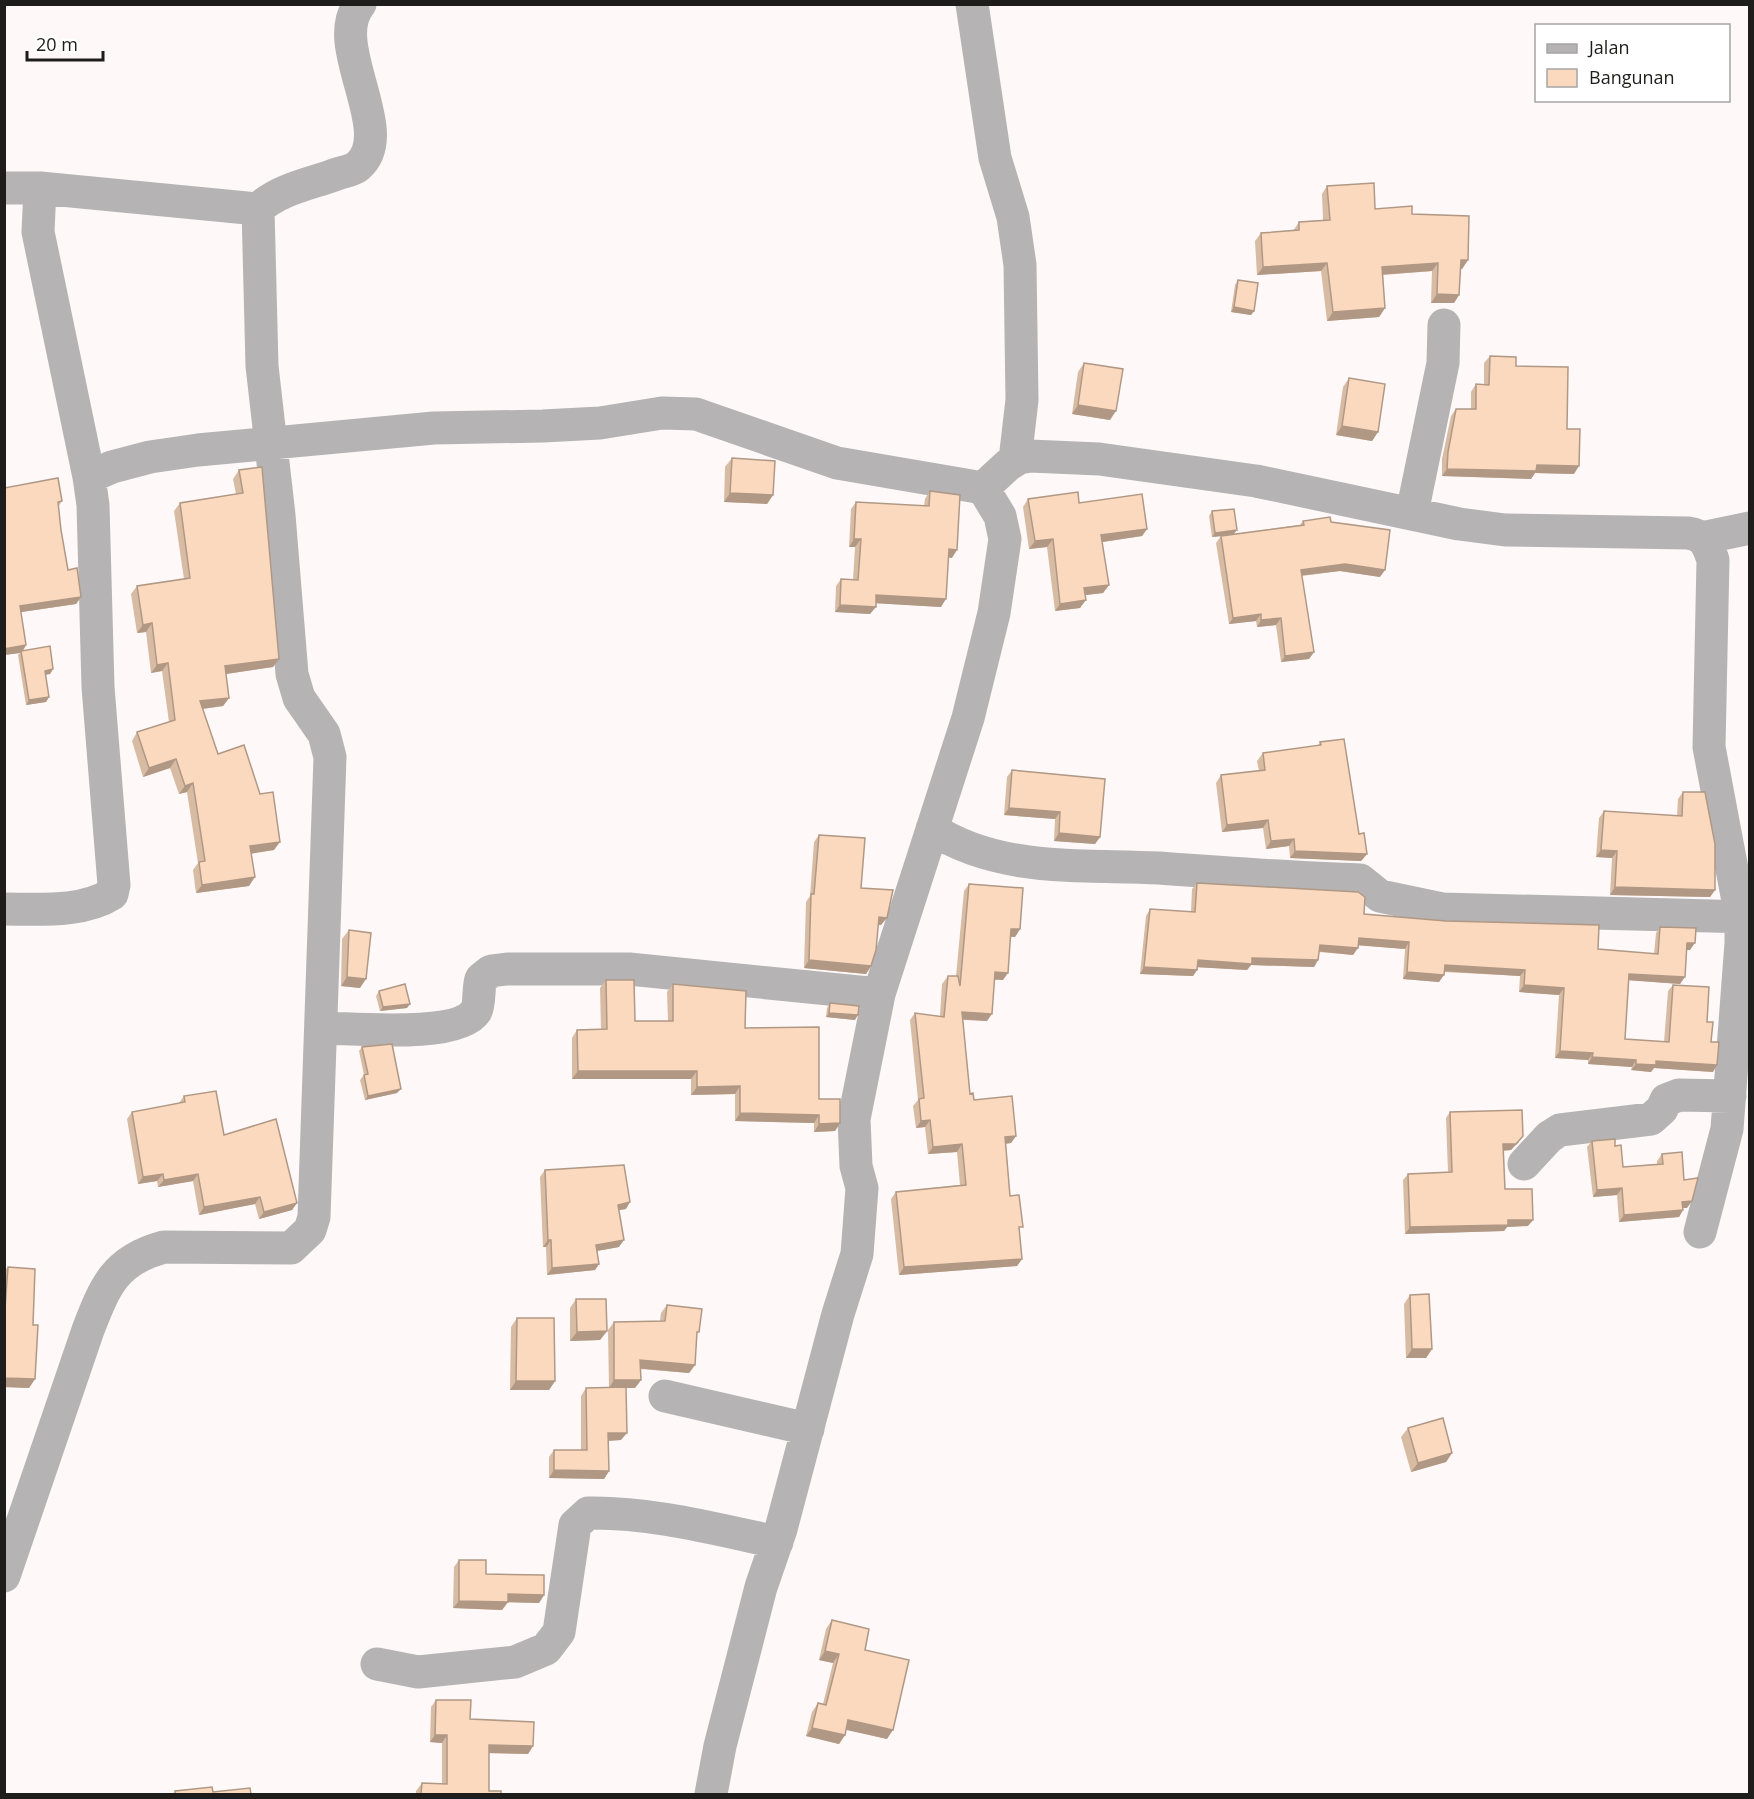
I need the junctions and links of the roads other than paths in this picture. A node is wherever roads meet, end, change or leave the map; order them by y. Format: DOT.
graph roads {
  1 [pos="360,4"];
  2 [pos="972,4"];
  3 [pos="4,188"];
  4 [pos="40,188"];
  5 [pos="258,209"];
  6 [pos="1444,325"];
  7 [pos="271,445"];
  8 [pos="1016,460"];
  9 [pos="89,477"];
  10 [pos="983,488"];
  11 [pos="1412,513"];
  12 [pos="1749,528"];
  13 [pos="1702,538"];
  14 [pos="932,829"];
  15 [pos="4,909"];
  16 [pos="1745,917"];
  17 [pos="879,994"];
  18 [pos="321,1028"];
  19 [pos="1730,1096"];
  20 [pos="1524,1164"];
  21 [pos="1700,1233"];
  22 [pos="665,1396"];
  23 [pos="808,1429"];
  24 [pos="777,1542"];
  25 [pos="4,1576"];
  26 [pos="377,1664"];
  27 [pos="711,1794"];
  1 -- 5 [label="street"];
  2 -- 8 [label="street"];
  3 -- 4 [label="street"];
  4 -- 5 [label="street"];
  4 -- 9 [label="street"];
  5 -- 7 [label="street"];
  6 -- 11 [label="street"];
  7 -- 9 [label="street"];
  7 -- 10 [label="street"];
  7 -- 18 [label="street"];
  8 -- 10 [label="street"];
  8 -- 11 [label="street"];
  9 -- 15 [label="street"];
  10 -- 14 [label="street"];
  11 -- 13 [label="street"];
  12 -- 13 [label="street"];
  13 -- 16 [label="street"];
  14 -- 16 [label="street"];
  14 -- 17 [label="street"];
  16 -- 19 [label="street"];
  17 -- 18 [label="street"];
  17 -- 23 [label="street"];
  18 -- 25 [label="street"];
  19 -- 20 [label="street"];
  19 -- 21 [label="street"];
  22 -- 23 [label="street"];
  23 -- 24 [label="street"];
  24 -- 26 [label="street"];
  24 -- 27 [label="street"];
}
